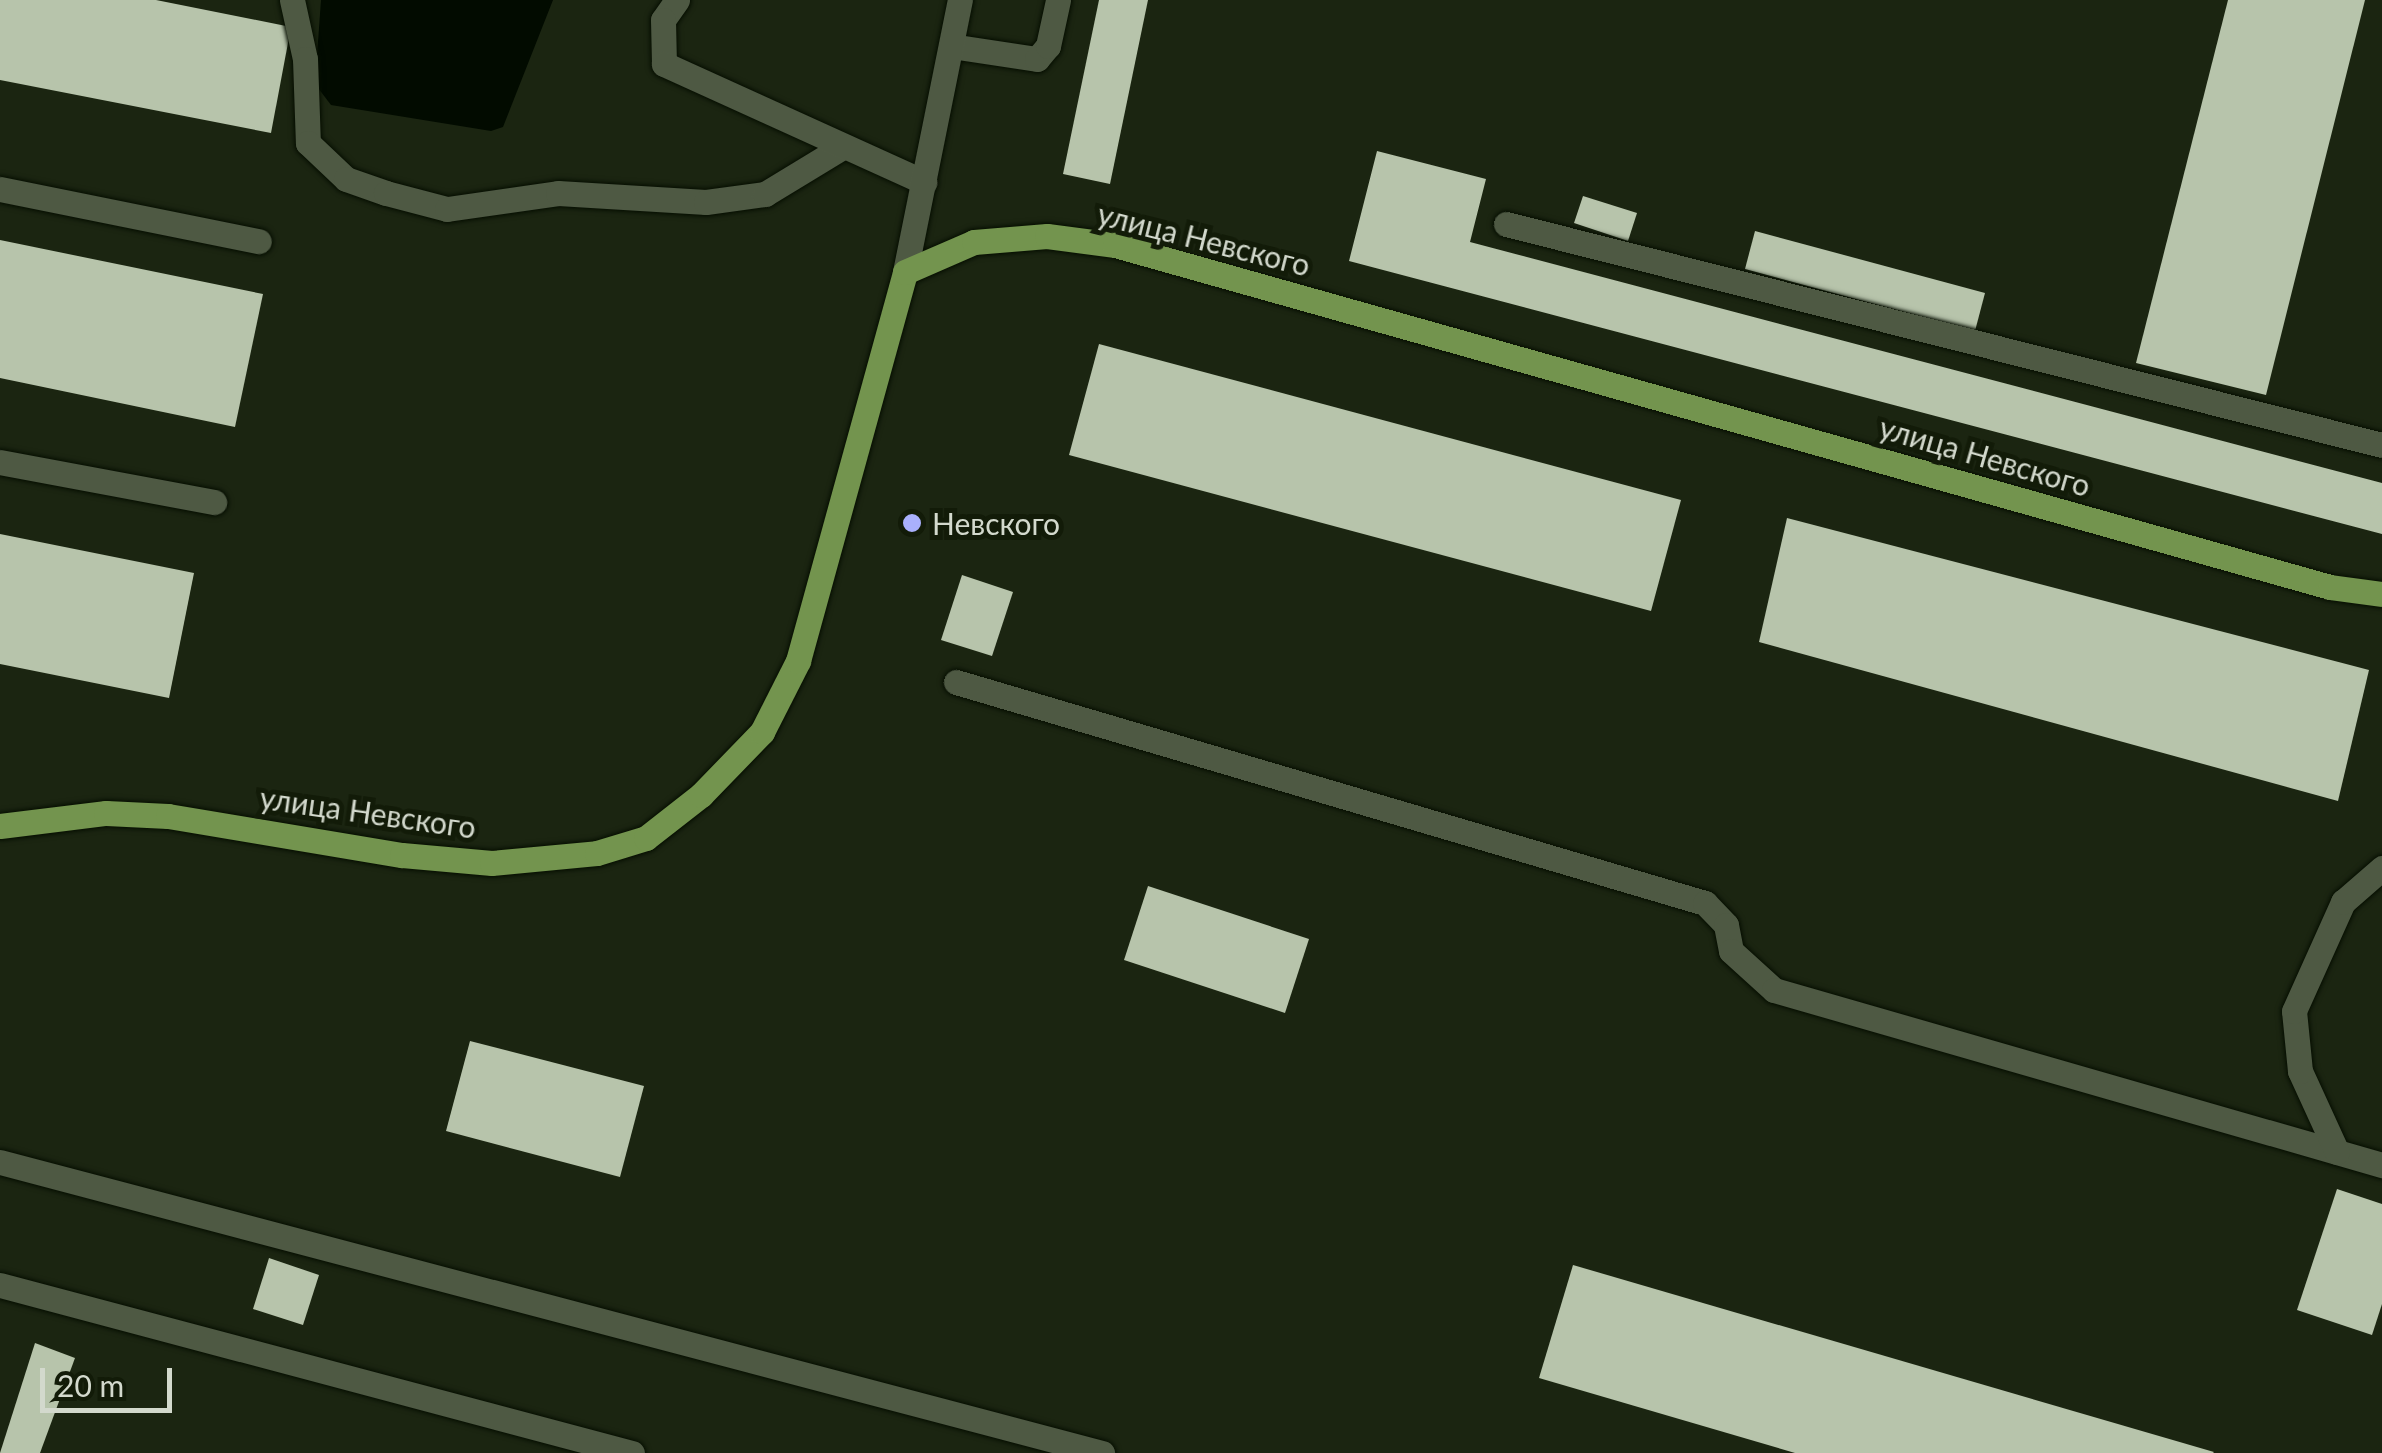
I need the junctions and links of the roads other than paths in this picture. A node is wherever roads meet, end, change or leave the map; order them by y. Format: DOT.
graph roads {
  1 [pos="292,0"];
  2 [pos="677,0"];
  3 [pos="960,0"];
  4 [pos="1058,0"];
  5 [pos="951,46"];
  6 [pos="844,146"];
  7 [pos="924,182"];
  8 [pos="0,190"];
  9 [pos="1506,224"];
  10 [pos="259,241"];
  11 [pos="904,272"];
  12 [pos="2382,445"];
  13 [pos="0,462"];
  14 [pos="214,502"];
  15 [pos="2382,594"];
  16 [pos="956,682"];
  17 [pos="0,826"];
  18 [pos="2382,868"];
  19 [pos="2337,1152"];
  20 [pos="0,1162"];
  21 [pos="2382,1165"];
  22 [pos="0,1286"];
  23 [pos="632,1453"];
  24 [pos="1102,1453"];
  1 -- 6 [label="street"];
  2 -- 6 [label="street"];
  3 -- 5 [label="street"];
  4 -- 5 [label="street"];
  5 -- 7 [label="street"];
  6 -- 7 [label="street"];
  7 -- 11 [label="street"];
  8 -- 10 [label="street"];
  9 -- 12 [label="street"];
  11 -- 15 [label="main road, улица Невского"];
  11 -- 17 [label="main road, улица Невского"];
  13 -- 14 [label="street"];
  16 -- 19 [label="street"];
  18 -- 19 [label="street"];
  19 -- 21 [label="street"];
  20 -- 24 [label="street"];
  22 -- 23 [label="street"];
}
